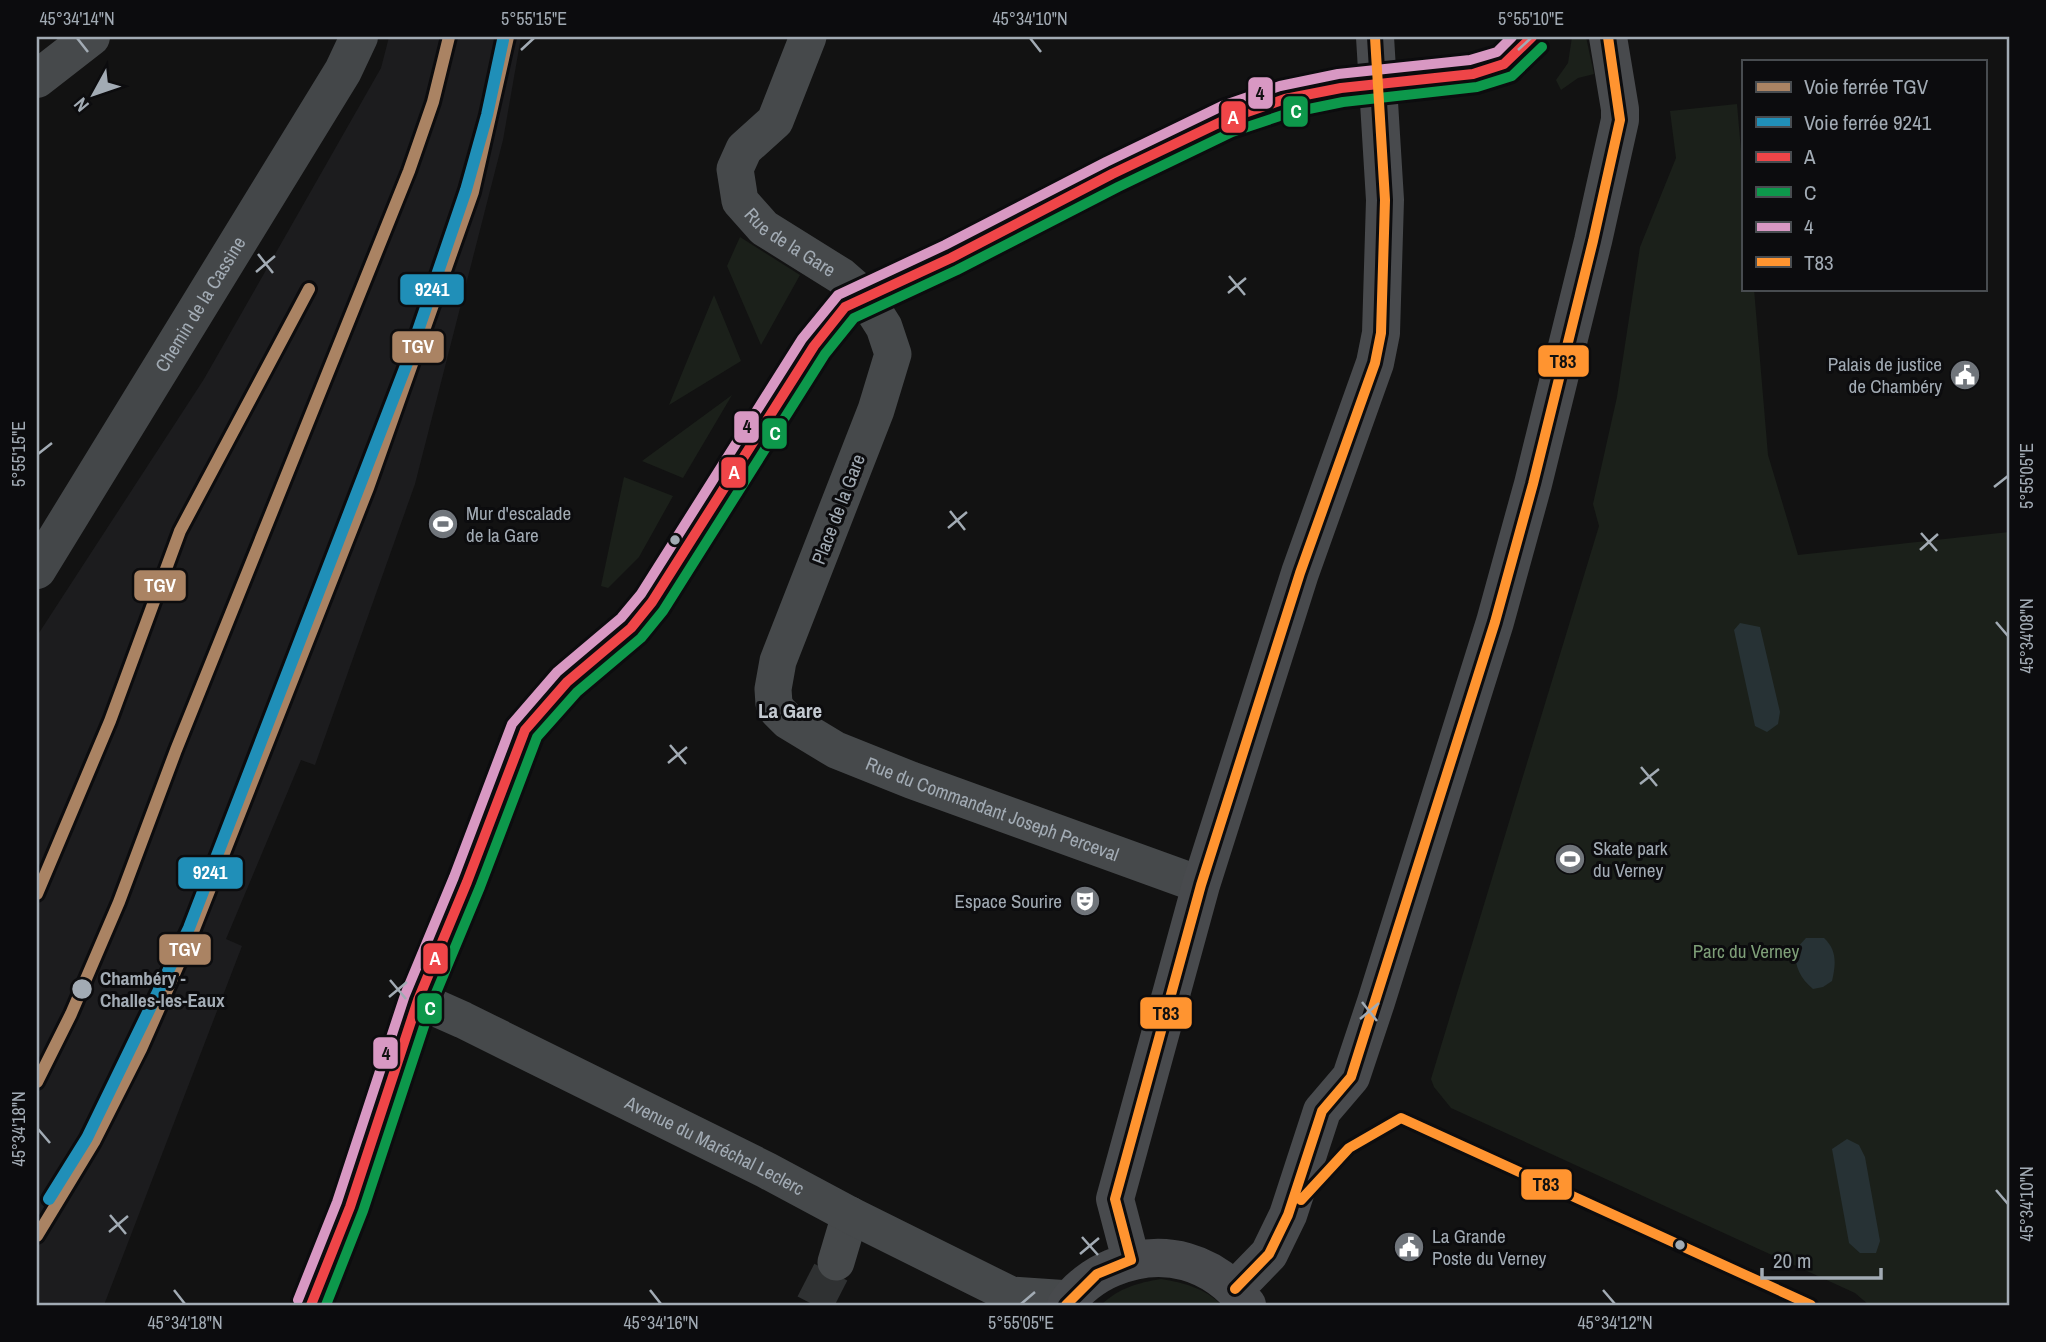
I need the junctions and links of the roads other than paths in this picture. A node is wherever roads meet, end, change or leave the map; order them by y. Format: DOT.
graph roads {
  1 [pos="92,37"];
  2 [pos="359,37"];
  3 [pos="808,37"];
  4 [pos="1375,37"];
  5 [pos="1608,37"];
  6 [pos="37,79"];
  7 [pos="1379,85"];
  8 [pos="864,297"];
  9 [pos="37,570"];
  10 [pos="788,721"];
  11 [pos="1201,885"];
  12 [pos="850,1215"];
  13 [pos="1131,1259"];
  14 [pos="836,1262"];
  15 [pos="1241,1297"];
  16 [pos="1015,1300"];
  17 [pos="1068,1302"];
  18 [pos="311,1305"];
  1 -- 6 [label="street"];
  2 -- 9 [label="main road, Chemin de la Cassine"];
  3 -- 8 [label="street, Rue de la Gare"];
  4 -- 7 [label="main road"];
  5 -- 15 [label="main road"];
  7 -- 8 [label="street"];
  7 -- 11 [label="main road"];
  8 -- 10 [label="street, Place de la Gare"];
  10 -- 11 [label="street, Rue du Commandant Joseph Perceval"];
  11 -- 13 [label="main road"];
  12 -- 14 [label="street"];
  12 -- 16 [label="street, Avenue du Maréchal Leclerc"];
  12 -- 18 [label="street, Avenue du Maréchal Leclerc"];
  13 -- 15 [label="main road"];
  13 -- 17 [label="main road"];
  16 -- 17 [label="street, Avenue du Maréchal Leclerc"];
}
